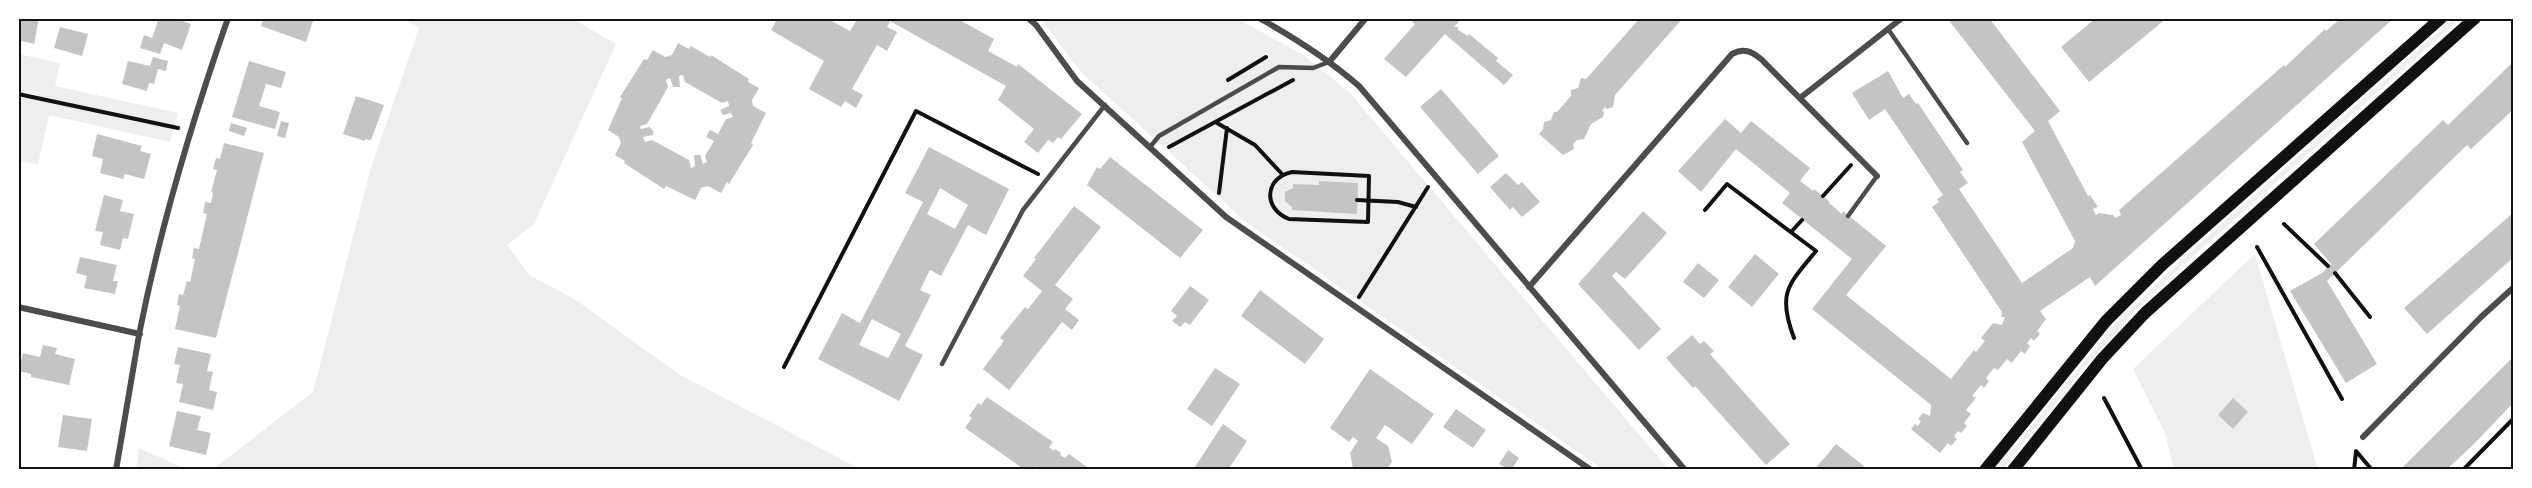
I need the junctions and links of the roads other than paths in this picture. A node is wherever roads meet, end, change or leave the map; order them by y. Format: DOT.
graph roads {
  1 [pos="228,18"];
  2 [pos="1028,18"];
  3 [pos="1259,18"];
  4 [pos="1366,18"];
  5 [pos="1902,18"];
  6 [pos="2441,18"];
  7 [pos="2475,18"];
  8 [pos="1888,29"];
  9 [pos="1330,61"];
  10 [pos="1800,98"];
  11 [pos="1105,105"];
  12 [pos="1967,143"];
  13 [pos="1150,147"];
  14 [pos="1878,176"];
  15 [pos="1848,216"];
  16 [pos="1529,287"];
  17 [pos="2514,287"];
  18 [pos="18,307"];
  19 [pos="140,334"];
  20 [pos="942,364"];
  21 [pos="2362,437"];
  22 [pos="116,470"];
  23 [pos="1591,470"];
  24 [pos="1685,470"];
  25 [pos="1985,470"];
  26 [pos="2013,470"];
  1 -- 19 [label="street"];
  2 -- 11 [label="street"];
  3 -- 9 [label="street"];
  4 -- 9 [label="street"];
  5 -- 8 [label="street"];
  6 -- 25 [label="main road"];
  7 -- 26 [label="main road"];
  8 -- 10 [label="street"];
  8 -- 12 [label="lane"];
  9 -- 13 [label="lane"];
  9 -- 16 [label="street"];
  10 -- 14 [label="street"];
  10 -- 16 [label="street"];
  11 -- 13 [label="street"];
  11 -- 20 [label="lane"];
  13 -- 23 [label="street"];
  14 -- 15 [label="lane"];
  16 -- 24 [label="street"];
  17 -- 21 [label="street"];
  18 -- 19 [label="street"];
  19 -- 22 [label="street"];
}
